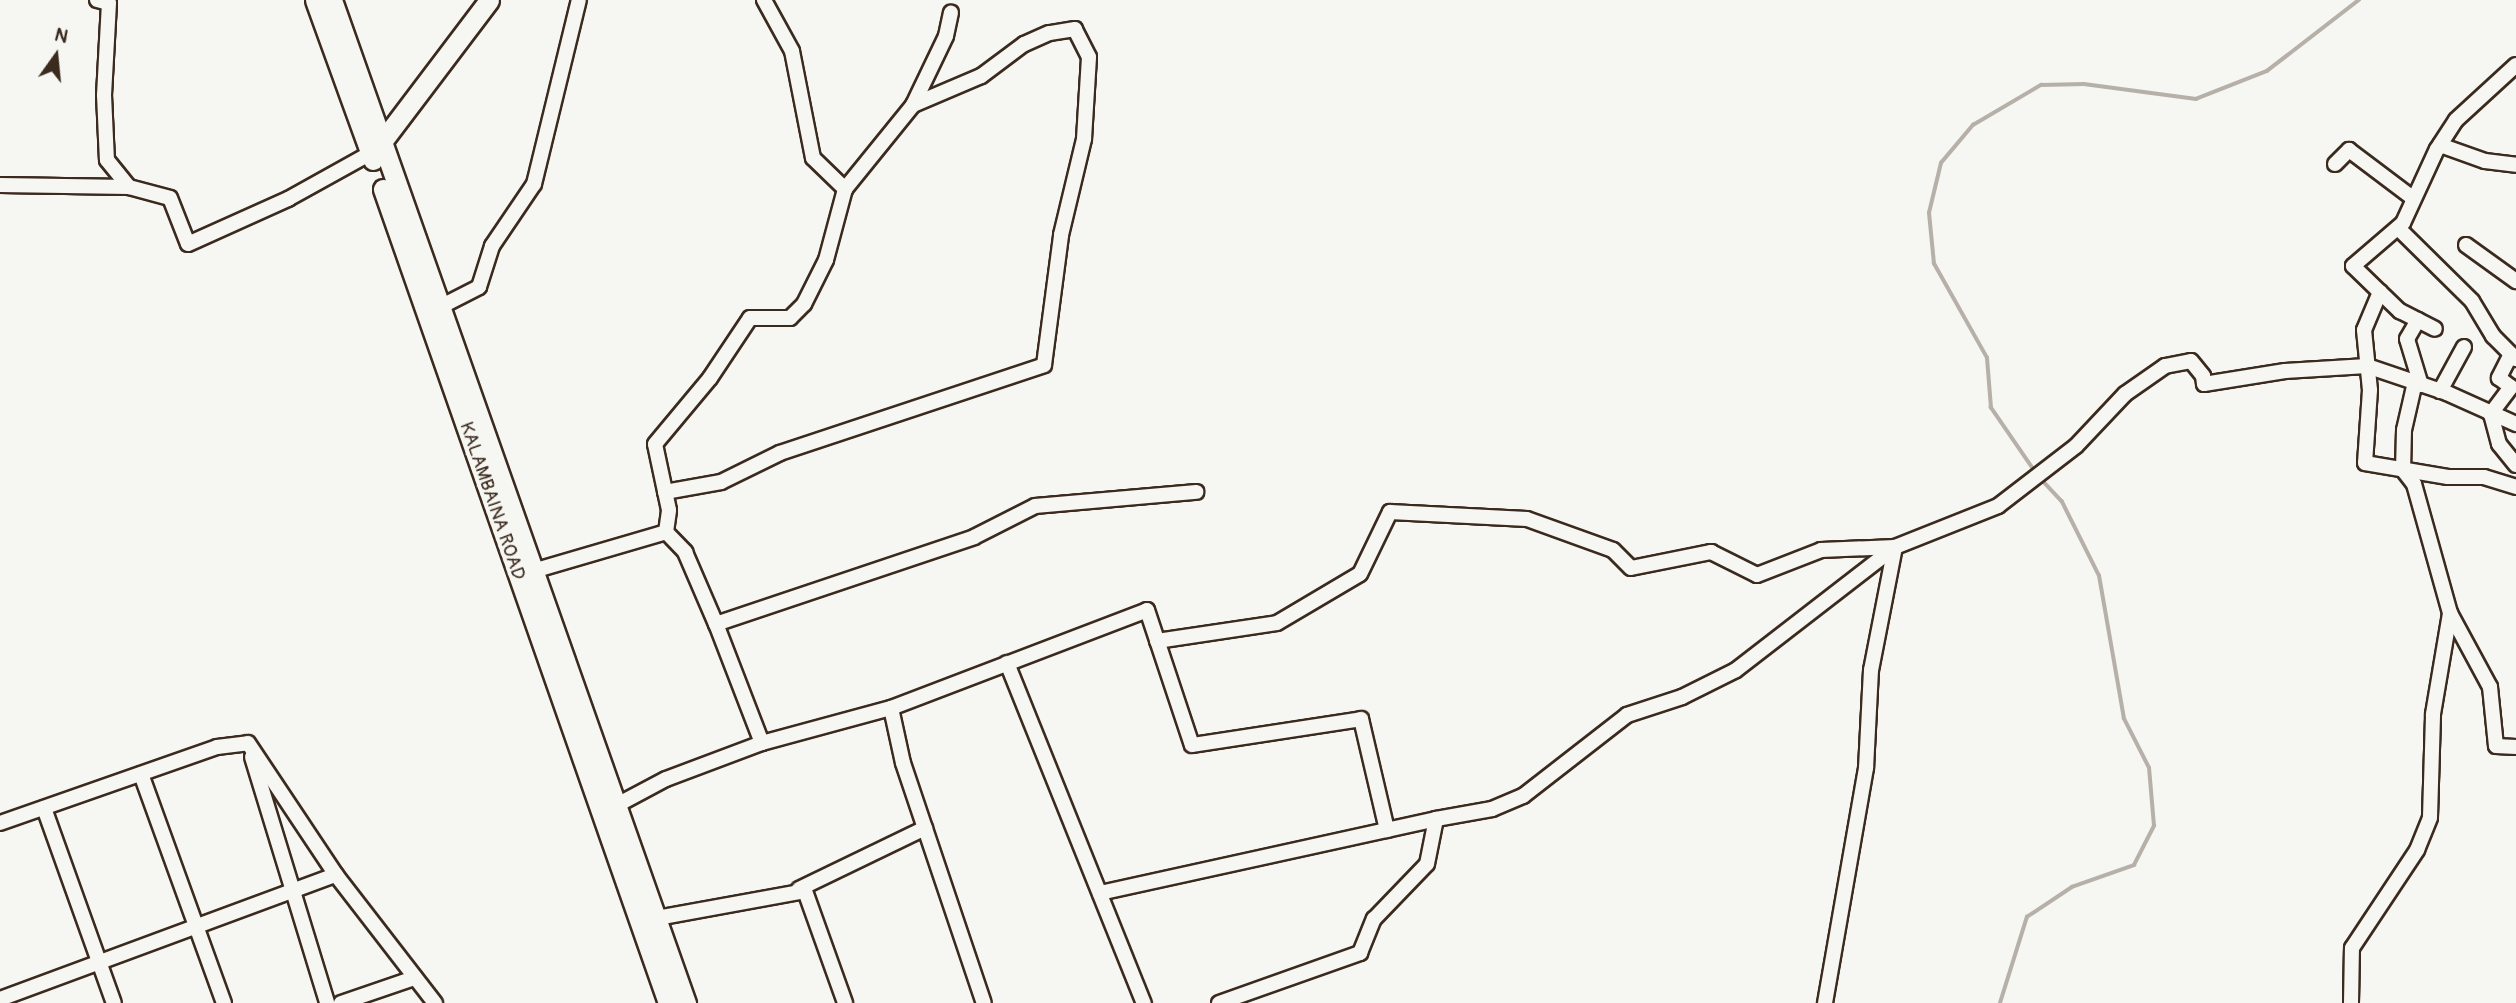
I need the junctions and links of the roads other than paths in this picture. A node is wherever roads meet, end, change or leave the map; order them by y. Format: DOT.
graph roads {
  1 [pos="97,0"];
  2 [pos="315,0"];
  3 [pos="332,0"];
  4 [pos="489,0"];
  5 [pos="579,0"];
  6 [pos="764,0"];
  7 [pos="951,13"];
  8 [pos="2516,65"];
  9 [pos="913,105"];
  10 [pos="2440,145"];
  11 [pos="376,148"];
  12 [pos="2335,164"];
  13 [pos="2516,165"];
  14 [pos="0,186"];
  15 [pos="129,187"];
  16 [pos="845,189"];
  17 [pos="2414,199"];
  18 [pos="2398,228"];
  19 [pos="2466,245"];
  20 [pos="2516,281"];
  21 [pos="2380,292"];
  22 [pos="440,307"];
  23 [pos="2418,320"];
  24 [pos="2435,329"];
  25 [pos="2464,347"];
  26 [pos="2514,357"];
  27 [pos="2367,366"];
  28 [pos="2418,384"];
  29 [pos="2440,391"];
  30 [pos="2491,414"];
  31 [pos="2516,424"];
  32 [pos="2516,466"];
  33 [pos="2403,470"];
  34 [pos="2516,487"];
  35 [pos="665,492"];
  36 [pos="1196,492"];
  37 [pos="666,532"];
  38 [pos="1895,547"];
  39 [pos="533,571"];
  40 [pos="2450,613"];
  41 [pos="716,624"];
  42 [pos="1157,641"];
  43 [pos="1007,663"];
  44 [pos="891,708"];
  45 [pos="248,743"];
  46 [pos="762,743"];
  47 [pos="2516,747"];
  48 [pos="141,774"];
  49 [pos="617,805"];
  50 [pos="44,808"];
  51 [pos="1436,820"];
  52 [pos="0,823"];
  53 [pos="925,828"];
  54 [pos="1387,830"];
  55 [pos="335,875"];
  56 [pos="289,889"];
  57 [pos="799,890"];
  58 [pos="1100,893"];
  59 [pos="657,918"];
  60 [pos="195,925"];
  61 [pos="98,961"];
  62 [pos="414,978"];
  63 [pos="1,999"];
  64 [pos="114,1003"];
  65 [pos="223,1003"];
  66 [pos="327,1003"];
  67 [pos="341,1003"];
  68 [pos="435,1003"];
  69 [pos="668,1003"];
  70 [pos="686,1003"];
  71 [pos="845,1003"];
  72 [pos="984,1003"];
  73 [pos="1144,1003"];
  74 [pos="1219,1003"];
  75 [pos="1825,1003"];
  76 [pos="2351,1003"];
  1 -- 15 [label="street"];
  2 -- 11 [label="main road, KALAMBAINA ROAD"];
  3 -- 11 [label="main road"];
  4 -- 11 [label="main road"];
  5 -- 22 [label="street"];
  6 -- 16 [label="street"];
  7 -- 9 [label="street"];
  8 -- 10 [label="street"];
  9 -- 16 [label="street"];
  9 -- 35 [label="street"];
  10 -- 13 [label="street"];
  10 -- 17 [label="street"];
  11 -- 15 [label="street"];
  11 -- 22 [label="main road"];
  11 -- 69 [label="main road, KALAMBAINA ROAD"];
  12 -- 17 [label="street"];
  14 -- 15 [label="street"];
  16 -- 35 [label="street"];
  17 -- 18 [label="street"];
  18 -- 21 [label="street"];
  18 -- 26 [label="street"];
  19 -- 20 [label="street"];
  21 -- 23 [label="street"];
  21 -- 27 [label="street"];
  22 -- 39 [label="main road"];
  23 -- 24 [label="street"];
  23 -- 28 [label="street"];
  25 -- 29 [label="street"];
  26 -- 30 [label="street"];
  27 -- 28 [label="street"];
  27 -- 33 [label="street"];
  27 -- 38 [label="street"];
  28 -- 29 [label="street"];
  28 -- 33 [label="street"];
  29 -- 30 [label="street"];
  30 -- 31 [label="street"];
  30 -- 32 [label="street"];
  33 -- 34 [label="street"];
  33 -- 40 [label="street"];
  35 -- 37 [label="street"];
  36 -- 41 [label="street"];
  37 -- 39 [label="street"];
  37 -- 41 [label="street"];
  38 -- 42 [label="street"];
  38 -- 51 [label="street"];
  38 -- 75 [label="street"];
  39 -- 49 [label="main road"];
  40 -- 47 [label="street"];
  40 -- 76 [label="street"];
  41 -- 46 [label="street"];
  42 -- 43 [label="street"];
  42 -- 54 [label="street"];
  43 -- 44 [label="street"];
  43 -- 58 [label="street"];
  44 -- 46 [label="street"];
  44 -- 53 [label="street"];
  45 -- 48 [label="street"];
  45 -- 55 [label="street"];
  45 -- 56 [label="street"];
  46 -- 49 [label="street"];
  48 -- 50 [label="street"];
  48 -- 60 [label="street"];
  49 -- 59 [label="main road"];
  50 -- 52 [label="street"];
  50 -- 61 [label="street"];
  51 -- 54 [label="street"];
  51 -- 74 [label="street"];
  53 -- 57 [label="street"];
  53 -- 72 [label="street"];
  54 -- 58 [label="street"];
  55 -- 56 [label="street"];
  55 -- 62 [label="street"];
  56 -- 60 [label="street"];
  56 -- 66 [label="street"];
  57 -- 59 [label="street"];
  57 -- 71 [label="street"];
  58 -- 73 [label="street"];
  59 -- 70 [label="main road"];
  60 -- 61 [label="street"];
  60 -- 65 [label="street"];
  61 -- 63 [label="street"];
  61 -- 64 [label="street"];
  62 -- 67 [label="street"];
  62 -- 68 [label="street"];
}
